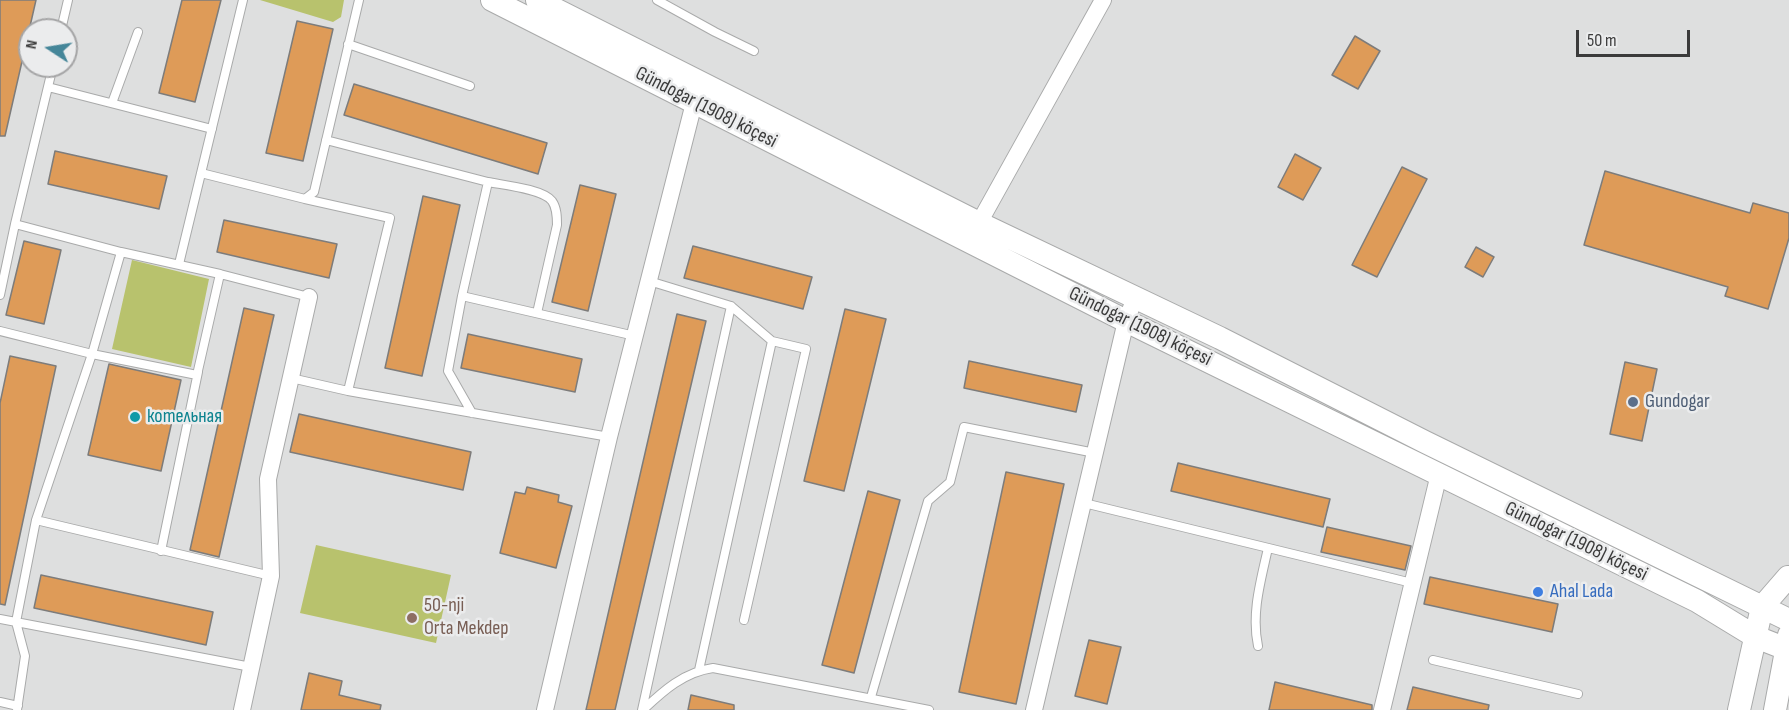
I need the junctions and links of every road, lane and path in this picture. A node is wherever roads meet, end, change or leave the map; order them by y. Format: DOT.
graph roads {
  1 [pos="69,0"];
  2 [pos="243,0"];
  3 [pos="359,0"];
  4 [pos="492,0"];
  5 [pos="537,0"];
  6 [pos="657,0"];
  7 [pos="1103,0"];
  8 [pos="64,18"];
  9 [pos="138,32"];
  10 [pos="348,44"];
  11 [pos="754,51"];
  12 [pos="50,78"];
  13 [pos="470,86"];
  14 [pos="48,87"];
  15 [pos="698,93"];
  16 [pos="112,103"];
  17 [pos="212,129"];
  18 [pos="326,140"];
  19 [pos="201,173"];
  20 [pos="488,182"];
  21 [pos="305,199"];
  22 [pos="979,223"];
  23 [pos="15,224"];
  24 [pos="122,252"];
  25 [pos="179,264"];
  26 [pos="220,273"];
  27 [pos="649,281"];
  28 [pos="0,295"];
  29 [pos="462,296"];
  30 [pos="309,297"];
  31 [pos="1135,298"];
  32 [pos="731,306"];
  33 [pos="537,313"];
  34 [pos="1126,321"];
  35 [pos="0,331"];
  36 [pos="634,336"];
  37 [pos="772,341"];
  38 [pos="92,354"];
  39 [pos="198,370"];
  40 [pos="291,378"];
  41 [pos="348,390"];
  42 [pos="472,413"];
  43 [pos="609,437"];
  44 [pos="1096,453"];
  45 [pos="1438,474"];
  46 [pos="1084,503"];
  47 [pos="36,520"];
  48 [pos="1268,548"];
  49 [pos="161,551"];
  50 [pos="271,576"];
  51 [pos="1412,583"];
  52 [pos="1789,588"];
  53 [pos="1762,607"];
  54 [pos="0,619"];
  55 [pos="744,620"];
  56 [pos="1789,620"];
  57 [pos="15,622"];
  58 [pos="1756,637"];
  59 [pos="1788,645"];
  60 [pos="1258,646"];
  61 [pos="1433,660"];
  62 [pos="251,667"];
  63 [pos="699,670"];
  64 [pos="1578,694"];
  65 [pos="871,698"];
  66 [pos="0,702"];
  67 [pos="17,708"];
  68 [pos="242,710"];
  69 [pos="545,710"];
  70 [pos="643,710"];
  71 [pos="929,710"];
  72 [pos="1034,710"];
  73 [pos="1382,710"];
  74 [pos="1739,710"];
  75 [pos="1775,710"];
  1 -- 8 [label="lane"];
  2 -- 17 [label="lane"];
  3 -- 10 [label="lane"];
  4 -- 15 [label="main road, Gündogar (1908) köçesi"];
  5 -- 15 [label="main road, Gündogar (1908) köçesi"];
  6 -- 11 [label="lane"];
  7 -- 22 [label="street"];
  9 -- 16 [label="lane"];
  10 -- 13 [label="lane"];
  10 -- 18 [label="lane"];
  12 -- 14 [label="lane"];
  14 -- 16 [label="lane"];
  14 -- 23 [label="lane"];
  15 -- 22 [label="main road, Gündogar (1908) köçesi"];
  15 -- 27 [label="street"];
  15 -- 34 [label="main road, Gündogar (1908) köçesi"];
  16 -- 17 [label="lane"];
  17 -- 19 [label="lane"];
  18 -- 20 [label="lane"];
  18 -- 21 [label="lane"];
  19 -- 21 [label="lane"];
  19 -- 25 [label="lane"];
  20 -- 29 [label="lane"];
  20 -- 33 [label="lane"];
  21 -- 41 [label="lane"];
  22 -- 31 [label="main road, Gündogar (1908) köçesi"];
  23 -- 24 [label="lane"];
  23 -- 28 [label="lane"];
  24 -- 25 [label="lane"];
  24 -- 38 [label="lane"];
  25 -- 26 [label="lane"];
  26 -- 30 [label="lane"];
  26 -- 39 [label="lane"];
  27 -- 32 [label="lane"];
  27 -- 36 [label="street"];
  29 -- 33 [label="lane"];
  29 -- 42 [label="lane"];
  30 -- 40 [label="street"];
  31 -- 34 [label="street"];
  31 -- 53 [label="main road, Gündogar (1908) köçesi"];
  32 -- 37 [label="lane"];
  32 -- 70 [label="lane"];
  33 -- 36 [label="lane"];
  34 -- 44 [label="street"];
  34 -- 45 [label="main road, Gündogar (1908) köçesi"];
  35 -- 38 [label="lane"];
  36 -- 43 [label="street"];
  37 -- 55 [label="lane"];
  37 -- 63 [label="lane"];
  38 -- 39 [label="lane"];
  38 -- 47 [label="lane"];
  39 -- 49 [label="lane"];
  40 -- 41 [label="lane"];
  40 -- 50 [label="street"];
  41 -- 42 [label="lane"];
  42 -- 43 [label="lane"];
  43 -- 69 [label="street"];
  44 -- 46 [label="street"];
  44 -- 65 [label="lane"];
  45 -- 51 [label="street"];
  45 -- 58 [label="main road, Gündogar (1908) köçesi"];
  46 -- 48 [label="lane"];
  46 -- 72 [label="street"];
  47 -- 49 [label="lane"];
  47 -- 57 [label="lane"];
  48 -- 51 [label="lane"];
  48 -- 60 [label="lane"];
  49 -- 50 [label="lane"];
  50 -- 62 [label="street"];
  51 -- 73 [label="street"];
  52 -- 53 [label="main road"];
  53 -- 56 [label="main road, Gündogar (1908) köçesi"];
  53 -- 58 [label="main road"];
  54 -- 57 [label="lane"];
  57 -- 62 [label="lane"];
  57 -- 67 [label="lane"];
  58 -- 59 [label="main road, Gündogar (1908) köçesi"];
  58 -- 74 [label="main road"];
  59 -- 75 [label="main road"];
  61 -- 64 [label="lane"];
  62 -- 68 [label="street"];
  63 -- 65 [label="lane"];
  63 -- 70 [label="lane"];
  65 -- 71 [label="lane"];
  66 -- 67 [label="lane"];
}
